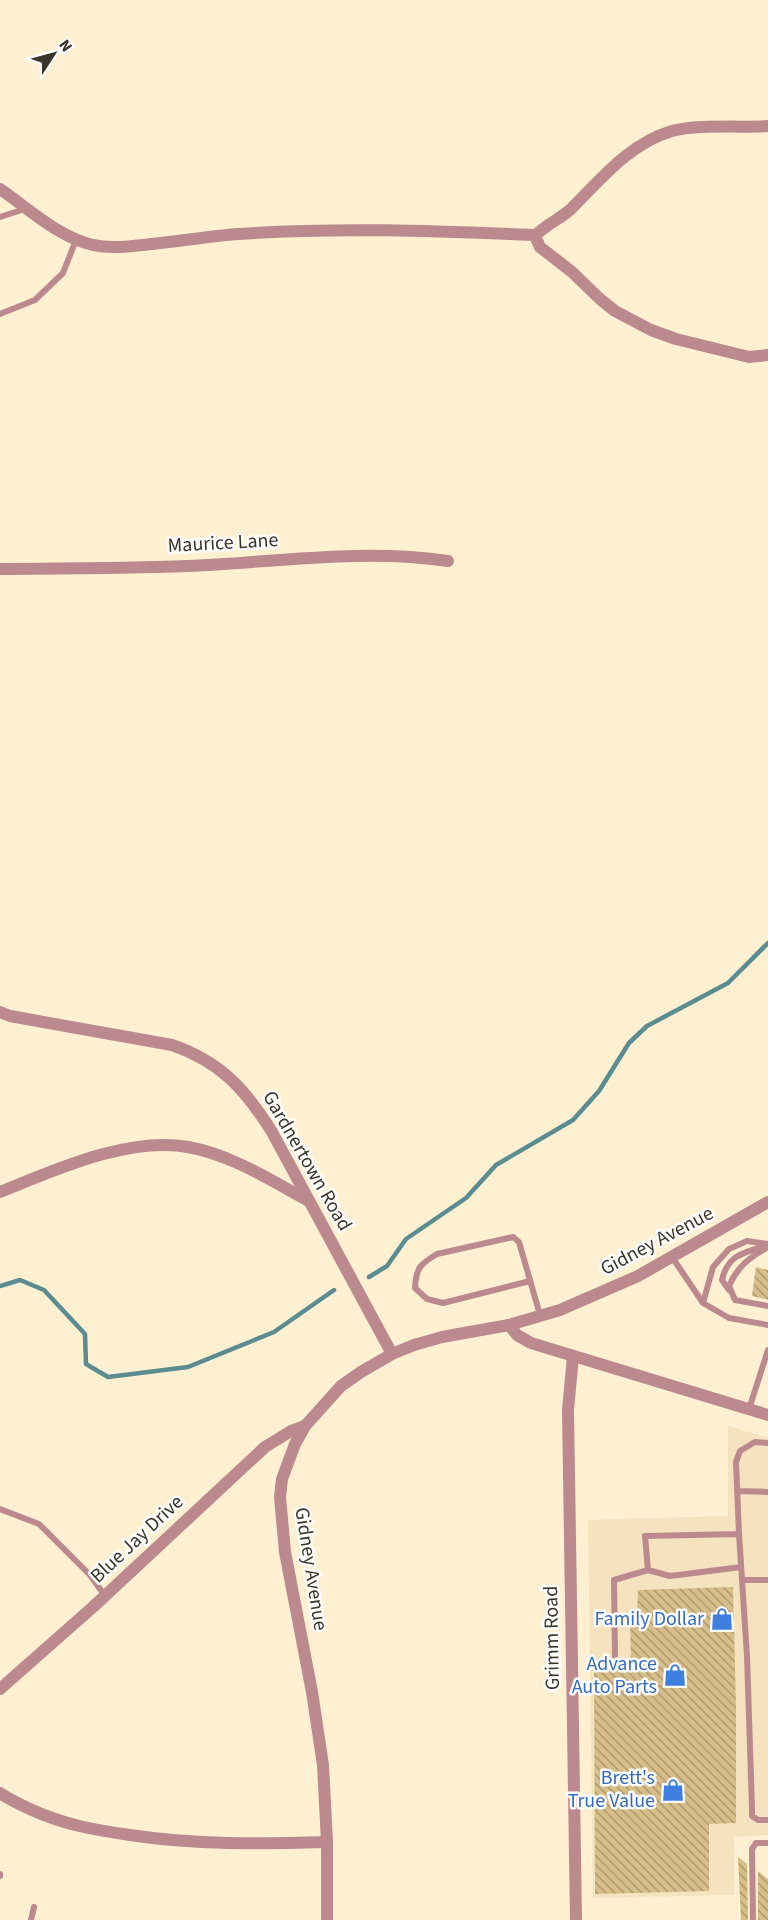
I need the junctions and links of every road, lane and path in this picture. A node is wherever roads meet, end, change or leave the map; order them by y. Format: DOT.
graph roads {
  1 [pos="768,126"];
  2 [pos="0,189"];
  3 [pos="27,208"];
  4 [pos="0,217"];
  5 [pos="536,235"];
  6 [pos="76,240"];
  7 [pos="0,314"];
  8 [pos="768,355"];
  9 [pos="448,561"];
  10 [pos="0,569"];
  11 [pos="0,1012"];
  12 [pos="0,1192"];
  13 [pos="309,1201"];
  14 [pos="768,1202"];
  15 [pos="768,1245"];
  16 [pos="672,1257"];
  17 [pos="530,1281"];
  18 [pos="735,1300"];
  19 [pos="703,1303"];
  20 [pos="768,1306"];
  21 [pos="540,1316"];
  22 [pos="509,1325"];
  23 [pos="768,1325"];
  24 [pos="768,1350"];
  25 [pos="392,1354"];
  26 [pos="573,1356"];
  27 [pos="749,1409"];
  28 [pos="768,1414"];
  29 [pos="305,1426"];
  30 [pos="768,1443"];
  31 [pos="737,1491"];
  32 [pos="768,1492"];
  33 [pos="0,1509"];
  34 [pos="739,1534"];
  35 [pos="741,1567"];
  36 [pos="648,1570"];
  37 [pos="743,1580"];
  38 [pos="768,1580"];
  39 [pos="105,1596"];
  40 [pos="615,1656"];
  41 [pos="0,1689"];
  42 [pos="0,1793"];
  43 [pos="768,1820"];
  44 [pos="327,1842"];
  45 [pos="768,1843"];
  46 [pos="34,1907"];
  47 [pos="31,1920"];
  48 [pos="327,1920"];
  49 [pos="576,1920"];
  50 [pos="753,1920"];
  1 -- 5 [label="street"];
  2 -- 3 [label="street"];
  3 -- 4 [label="lane"];
  3 -- 6 [label="street"];
  5 -- 6 [label="street"];
  5 -- 8 [label="street"];
  6 -- 7 [label="lane"];
  9 -- 10 [label="street, Maurice Lane"];
  11 -- 13 [label="street, Gardnertown Road"];
  12 -- 13 [label="street"];
  13 -- 25 [label="street, Gardnertown Road"];
  14 -- 16 [label="street, Gidney Avenue"];
  15 -- 18 [label="lane"];
  15 -- 18 [label="lane"];
  15 -- 19 [label="lane"];
  16 -- 19 [label="lane"];
  16 -- 21 [label="street, Gidney Avenue"];
  17 -- 17 [label="lane"];
  17 -- 21 [label="lane"];
  18 -- 20 [label="lane"];
  19 -- 23 [label="lane"];
  21 -- 22 [label="street, Gidney Avenue"];
  22 -- 25 [label="street, Gidney Avenue"];
  22 -- 26 [label="street"];
  24 -- 27 [label="lane"];
  25 -- 29 [label="street, Gidney Avenue"];
  26 -- 27 [label="street"];
  26 -- 49 [label="street, Grimm Road"];
  27 -- 28 [label="street"];
  29 -- 39 [label="street, Blue Jay Drive"];
  29 -- 44 [label="street, Gidney Avenue"];
  30 -- 31 [label="lane"];
  31 -- 32 [label="lane"];
  31 -- 34 [label="lane"];
  33 -- 39 [label="lane"];
  34 -- 35 [label="lane"];
  34 -- 36 [label="lane"];
  35 -- 36 [label="lane"];
  35 -- 37 [label="lane"];
  36 -- 40 [label="lane"];
  37 -- 38 [label="lane"];
  37 -- 43 [label="lane"];
  39 -- 41 [label="street, Blue Jay Drive"];
  42 -- 44 [label="street"];
  44 -- 48 [label="street, Gidney Avenue"];
  45 -- 50 [label="lane"];
  46 -- 47 [label="lane"];
}
